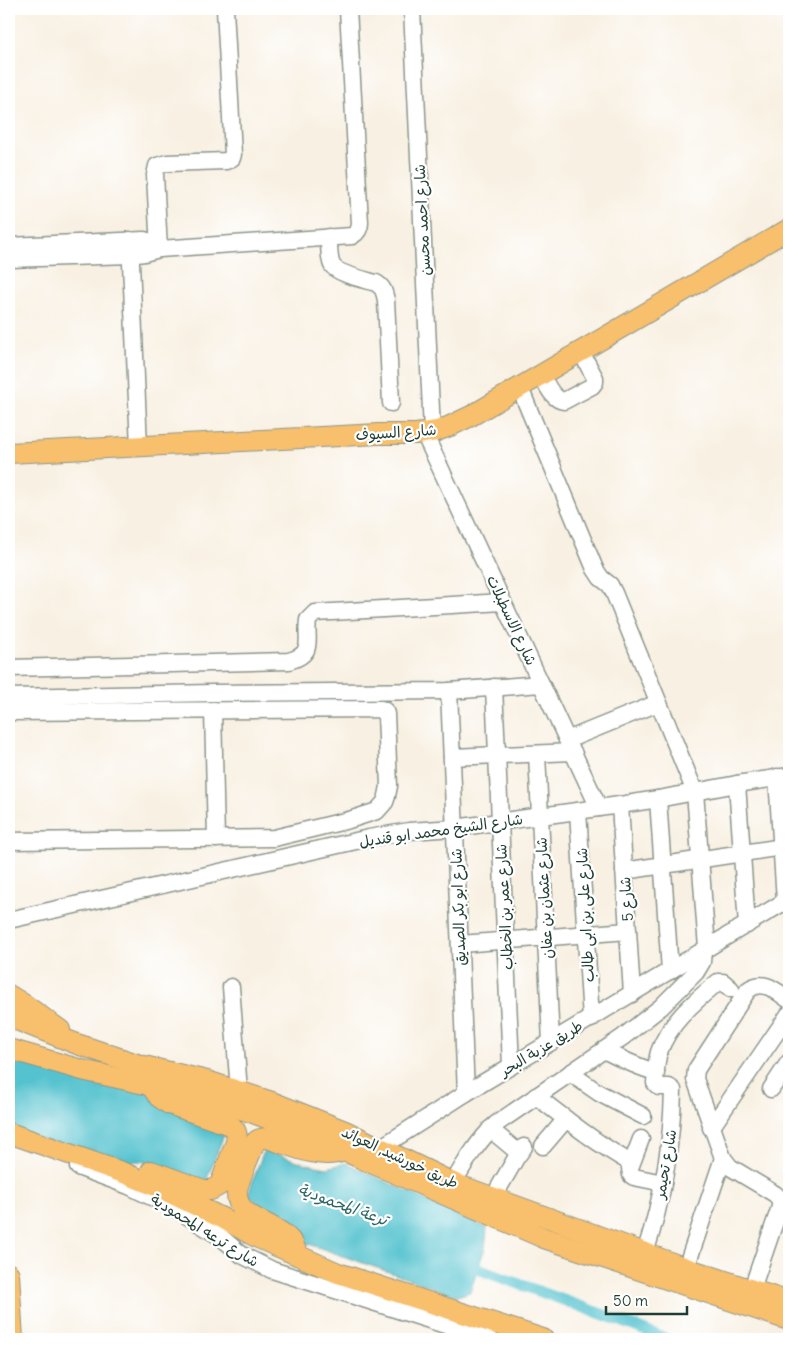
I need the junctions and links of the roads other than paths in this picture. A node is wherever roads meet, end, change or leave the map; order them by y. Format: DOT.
graph roads {
  1 [pos="225,9"];
  2 [pos="348,9"];
  3 [pos="412,9"];
  4 [pos="789,229"];
  5 [pos="329,237"];
  6 [pos="9,246"];
  7 [pos="130,248"];
  8 [pos="159,248"];
  9 [pos="9,259"];
  10 [pos="581,352"];
  11 [pos="541,375"];
  12 [pos="520,388"];
  13 [pos="390,403"];
  14 [pos="428,432"];
  15 [pos="139,447"];
  16 [pos="9,453"];
  17 [pos="503,602"];
  18 [pos="9,668"];
  19 [pos="541,684"];
  20 [pos="494,688"];
  21 [pos="449,690"];
  22 [pos="9,698"];
  23 [pos="658,703"];
  24 [pos="213,710"];
  25 [pos="9,712"];
  26 [pos="570,746"];
  27 [pos="537,754"];
  28 [pos="497,755"];
  29 [pos="452,757"];
  30 [pos="783,777"];
  31 [pos="737,784"];
  32 [pos="694,792"];
  33 [pos="658,799"];
  34 [pos="620,805"];
  35 [pos="599,808"];
  36 [pos="578,811"];
  37 [pos="540,816"];
  38 [pos="500,822"];
  39 [pos="455,828"];
  40 [pos="216,839"];
  41 [pos="9,842"];
  42 [pos="785,847"];
  43 [pos="742,853"];
  44 [pos="700,860"];
  45 [pos="663,865"];
  46 [pos="624,871"];
  47 [pos="787,900"];
  48 [pos="9,920"];
  49 [pos="747,925"];
  50 [pos="628,931"];
  51 [pos="586,934"];
  52 [pos="546,938"];
  53 [pos="505,941"];
  54 [pos="460,944"];
  55 [pos="705,950"];
  56 [pos="670,971"];
  57 [pos="230,987"];
  58 [pos="632,994"];
  59 [pos="9,995"];
  60 [pos="789,1000"];
  61 [pos="789,1014"];
  62 [pos="9,1018"];
  63 [pos="591,1019"];
  64 [pos="551,1042"];
  65 [pos="77,1044"];
  66 [pos="9,1049"];
  67 [pos="604,1050"];
  68 [pos="789,1062"];
  69 [pos="511,1066"];
  70 [pos="570,1073"];
  71 [pos="656,1079"];
  72 [pos="151,1086"];
  73 [pos="770,1089"];
  74 [pos="239,1091"];
  75 [pos="466,1094"];
  76 [pos="536,1096"];
  77 [pos="644,1116"];
  78 [pos="566,1119"];
  79 [pos="711,1128"];
  80 [pos="490,1129"];
  81 [pos="9,1133"];
  82 [pos="641,1139"];
  83 [pos="9,1140"];
  84 [pos="245,1143"];
  85 [pos="543,1146"];
  86 [pos="380,1148"];
  87 [pos="345,1151"];
  88 [pos="722,1158"];
  89 [pos="632,1163"];
  90 [pos="124,1173"];
  91 [pos="453,1183"];
  92 [pos="663,1183"];
  93 [pos="228,1187"];
  94 [pos="493,1198"];
  95 [pos="645,1253"];
  96 [pos="296,1255"];
  97 [pos="686,1268"];
  98 [pos="9,1274"];
  99 [pos="752,1289"];
  100 [pos="789,1302"];
  101 [pos="789,1320"];
  102 [pos="13,1339"];
  103 [pos="489,1339"];
  104 [pos="543,1339"];
  1 -- 8 [label="street"];
  2 -- 5 [label="street"];
  3 -- 14 [label="street, شارع احمد محسن"];
  4 -- 10 [label="main road, شارع السيوف"];
  5 -- 8 [label="street"];
  5 -- 13 [label="street"];
  6 -- 7 [label="street"];
  7 -- 8 [label="street"];
  7 -- 9 [label="street"];
  7 -- 15 [label="street"];
  10 -- 11 [label="main road, شارع السيوف"];
  10 -- 11 [label="street"];
  11 -- 12 [label="main road, شارع السيوف"];
  12 -- 14 [label="main road, شارع السيوف"];
  12 -- 23 [label="street"];
  14 -- 15 [label="main road, شارع السيوف"];
  14 -- 17 [label="street, شارع الاسطبلات"];
  15 -- 16 [label="main road, شارع السيوف"];
  17 -- 18 [label="street"];
  17 -- 19 [label="street, شارع الاسطبلات"];
  19 -- 20 [label="street"];
  19 -- 26 [label="street, شارع الاسطبلات"];
  20 -- 21 [label="street"];
  20 -- 28 [label="street, شارع عمر بن الخطاب"];
  21 -- 22 [label="street"];
  21 -- 29 [label="street, شارع ابو بكر الصديق"];
  23 -- 26 [label="street"];
  23 -- 32 [label="street"];
  24 -- 25 [label="street"];
  24 -- 40 [label="street"];
  24 -- 40 [label="street"];
  26 -- 27 [label="street"];
  26 -- 35 [label="street, شارع الاسطبلات"];
  27 -- 28 [label="street"];
  27 -- 37 [label="street, شارع عثمان بن عفان"];
  28 -- 29 [label="street"];
  28 -- 38 [label="street, شارع عمر بن الخطاب"];
  29 -- 39 [label="street, شارع ابو بكر الصديق"];
  30 -- 31 [label="street, شارع الشيخ محمد ابو قنديل"];
  30 -- 42 [label="street"];
  31 -- 32 [label="street, شارع الشيخ محمد ابو قنديل"];
  31 -- 43 [label="street"];
  32 -- 33 [label="street, شارع الشيخ محمد ابو قنديل"];
  32 -- 44 [label="street"];
  33 -- 34 [label="street, شارع الشيخ محمد ابو قنديل"];
  33 -- 45 [label="street"];
  34 -- 35 [label="street, شارع الشيخ محمد ابو قنديل"];
  34 -- 46 [label="street, شارع 5"];
  35 -- 36 [label="street, شارع الشيخ محمد ابو قنديل"];
  36 -- 37 [label="street, شارع الشيخ محمد ابو قنديل"];
  36 -- 51 [label="street, شارع على بن ابى طالب"];
  37 -- 38 [label="street, شارع الشيخ محمد ابو قنديل"];
  37 -- 52 [label="street, شارع عثمان بن عفان"];
  38 -- 39 [label="street, شارع الشيخ محمد ابو قنديل"];
  38 -- 53 [label="street, شارع عمر بن الخطاب"];
  39 -- 48 [label="street, شارع الشيخ محمد ابو قنديل"];
  39 -- 54 [label="street, شارع ابو بكر الصديق"];
  40 -- 41 [label="street"];
  42 -- 43 [label="street"];
  42 -- 47 [label="street"];
  43 -- 44 [label="street"];
  43 -- 49 [label="street"];
  44 -- 45 [label="street"];
  44 -- 55 [label="street"];
  45 -- 46 [label="street"];
  45 -- 56 [label="street"];
  46 -- 50 [label="street, شارع 5"];
  47 -- 49 [label="street, طريق عزبة البحر"];
  49 -- 55 [label="street, طريق عزبة البحر"];
  50 -- 51 [label="street"];
  50 -- 58 [label="street, شارع 5"];
  51 -- 52 [label="street"];
  51 -- 63 [label="street, شارع على بن ابى طالب"];
  52 -- 53 [label="street"];
  52 -- 64 [label="street, شارع عثمان بن عفان"];
  53 -- 54 [label="street"];
  53 -- 69 [label="street, شارع عمر بن الخطاب"];
  54 -- 75 [label="street, شارع ابو بكر الصديق"];
  55 -- 56 [label="street, طريق عزبة البحر"];
  55 -- 67 [label="street"];
  55 -- 71 [label="street"];
  56 -- 58 [label="street, طريق عزبة البحر"];
  57 -- 74 [label="street"];
  58 -- 63 [label="street, طريق عزبة البحر"];
  59 -- 65 [label="main road"];
  60 -- 79 [label="street"];
  61 -- 79 [label="street"];
  62 -- 65 [label="main road, طريق خورشيد, العوائد"];
  63 -- 64 [label="street, طريق عزبة البحر"];
  64 -- 69 [label="street, طريق عزبة البحر"];
  65 -- 74 [label="main road, طريق خورشيد, العوائد"];
  66 -- 72 [label="main road, طريق خورشيد, العوائد"];
  67 -- 70 [label="street"];
  67 -- 71 [label="street"];
  68 -- 73 [label="street"];
  69 -- 75 [label="street, طريق عزبة البحر"];
  70 -- 76 [label="street"];
  70 -- 77 [label="street"];
  71 -- 92 [label="street, شارع تحيمر"];
  72 -- 84 [label="main road"];
  72 -- 87 [label="main road, طريق خورشيد, العوائد"];
  74 -- 86 [label="main road, طريق خورشيد, العوائد"];
  75 -- 86 [label="street, طريق عزبة البحر"];
  76 -- 78 [label="street"];
  76 -- 80 [label="street"];
  78 -- 85 [label="street"];
  78 -- 89 [label="street"];
  79 -- 88 [label="street"];
  80 -- 91 [label="street"];
  80 -- 94 [label="street"];
  81 -- 90 [label="main road"];
  82 -- 89 [label="street"];
  83 -- 103 [label="street, شارع ترعه المحمودية"];
  84 -- 87 [label="main road"];
  84 -- 93 [label="main road"];
  86 -- 91 [label="main road, طريق خورشيد, العوائد"];
  87 -- 101 [label="main road, طريق خورشيد, العوائد"];
  88 -- 97 [label="street"];
  88 -- 99 [label="street"];
  89 -- 92 [label="street"];
  90 -- 93 [label="main road"];
  90 -- 96 [label="main road"];
  91 -- 94 [label="main road, طريق خورشيد, العوائد"];
  92 -- 95 [label="street, شارع تحيمر"];
  93 -- 96 [label="main road"];
  94 -- 95 [label="main road, طريق خورشيد, العوائد"];
  95 -- 97 [label="main road, طريق خورشيد, العوائد"];
  96 -- 104 [label="main road"];
  97 -- 99 [label="main road, طريق خورشيد, العوائد"];
  98 -- 102 [label="main road"];
  99 -- 100 [label="main road, طريق خورشيد, العوائد"];
}
